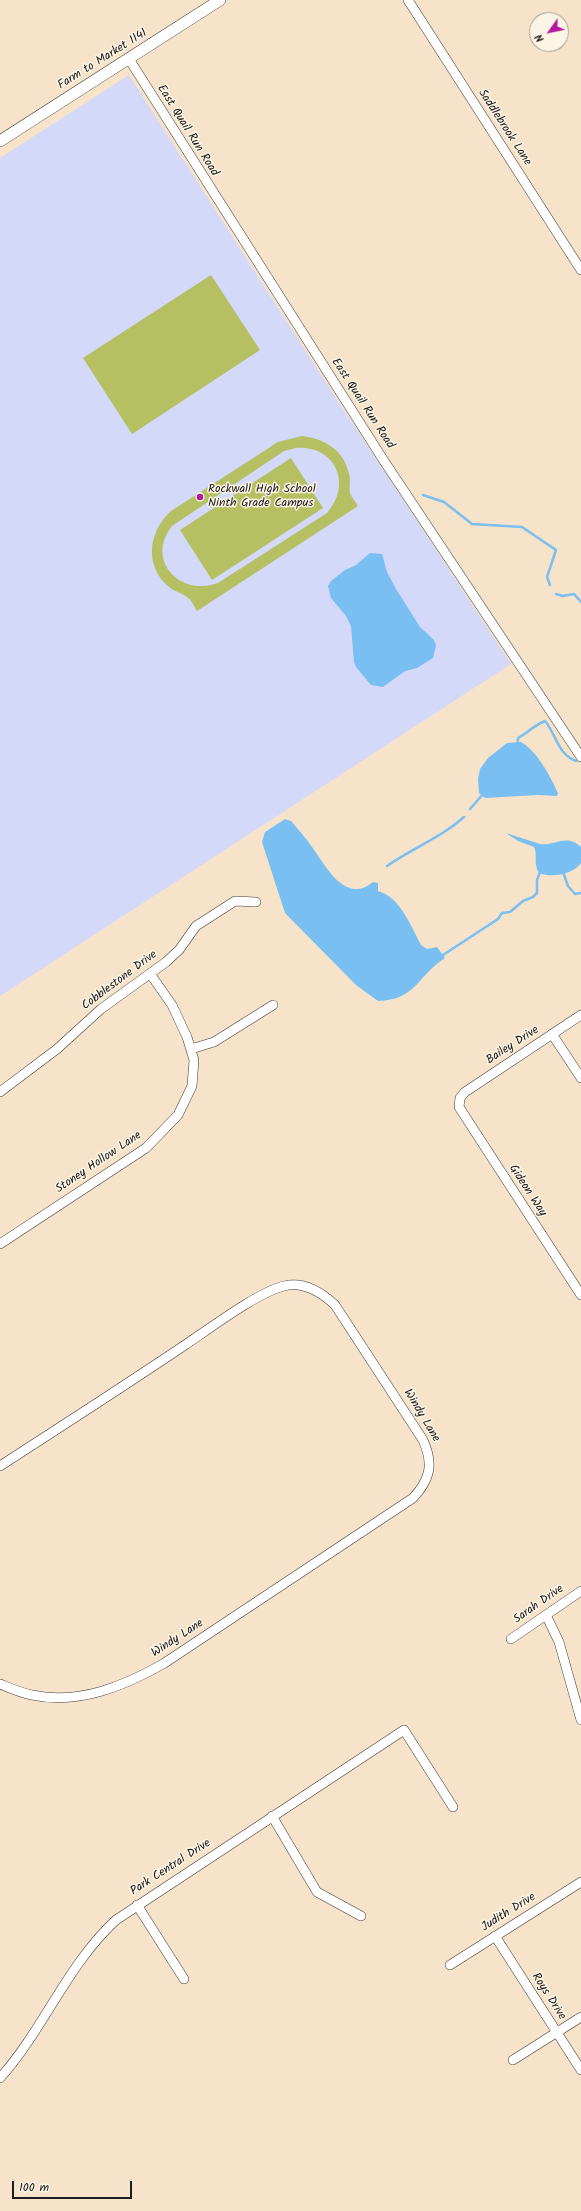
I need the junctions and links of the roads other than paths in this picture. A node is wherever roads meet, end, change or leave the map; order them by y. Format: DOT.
graph roads {
  1 [pos="220,0"];
  2 [pos="408,0"];
  3 [pos="128,59"];
  4 [pos="0,141"];
  5 [pos="581,270"];
  6 [pos="581,757"];
  7 [pos="256,902"];
  8 [pos="151,975"];
  9 [pos="272,1005"];
  10 [pos="581,1015"];
  11 [pos="552,1034"];
  12 [pos="191,1050"];
  13 [pos="581,1078"];
  14 [pos="0,1092"];
  15 [pos="460,1098"];
  16 [pos="0,1244"];
  17 [pos="581,1295"];
  18 [pos="0,1466"];
  19 [pos="581,1591"];
  20 [pos="546,1615"];
  21 [pos="511,1639"];
  22 [pos="0,1684"];
  23 [pos="581,1720"];
  24 [pos="453,1807"];
  25 [pos="272,1816"];
  26 [pos="581,1882"];
  27 [pos="137,1905"];
  28 [pos="361,1916"];
  29 [pos="495,1936"];
  30 [pos="450,1965"];
  31 [pos="184,1979"];
  32 [pos="581,2017"];
  33 [pos="557,2032"];
  34 [pos="513,2060"];
  35 [pos="581,2070"];
  36 [pos="0,2078"];
  1 -- 3 [label="street, Farm to Market 1141"];
  2 -- 5 [label="street, Saddlebrook Lane"];
  3 -- 4 [label="street, Farm to Market 1141"];
  3 -- 6 [label="street, East Quail Run Road"];
  7 -- 8 [label="street, Cobblestone Drive"];
  8 -- 12 [label="street, Stoney Hollow Lane"];
  8 -- 14 [label="street, Cobblestone Drive"];
  9 -- 12 [label="street"];
  10 -- 11 [label="street, Bailey Drive"];
  11 -- 13 [label="street"];
  11 -- 15 [label="street, Bailey Drive"];
  12 -- 16 [label="street, Stoney Hollow Lane"];
  15 -- 17 [label="street, Gideon Way"];
  18 -- 22 [label="street, Windy Lane"];
  19 -- 20 [label="street, Sarah Drive"];
  20 -- 21 [label="street, Sarah Drive"];
  20 -- 23 [label="street"];
  24 -- 25 [label="street, Park Central Drive"];
  25 -- 27 [label="street, Park Central Drive"];
  25 -- 28 [label="street"];
  26 -- 29 [label="street, Judith Drive"];
  27 -- 31 [label="street"];
  27 -- 36 [label="street, Park Central Drive"];
  29 -- 30 [label="street, Judith Drive"];
  29 -- 33 [label="street, Roys Drive"];
  32 -- 33 [label="street"];
  33 -- 34 [label="street"];
  33 -- 35 [label="street, Roys Drive"];
}
